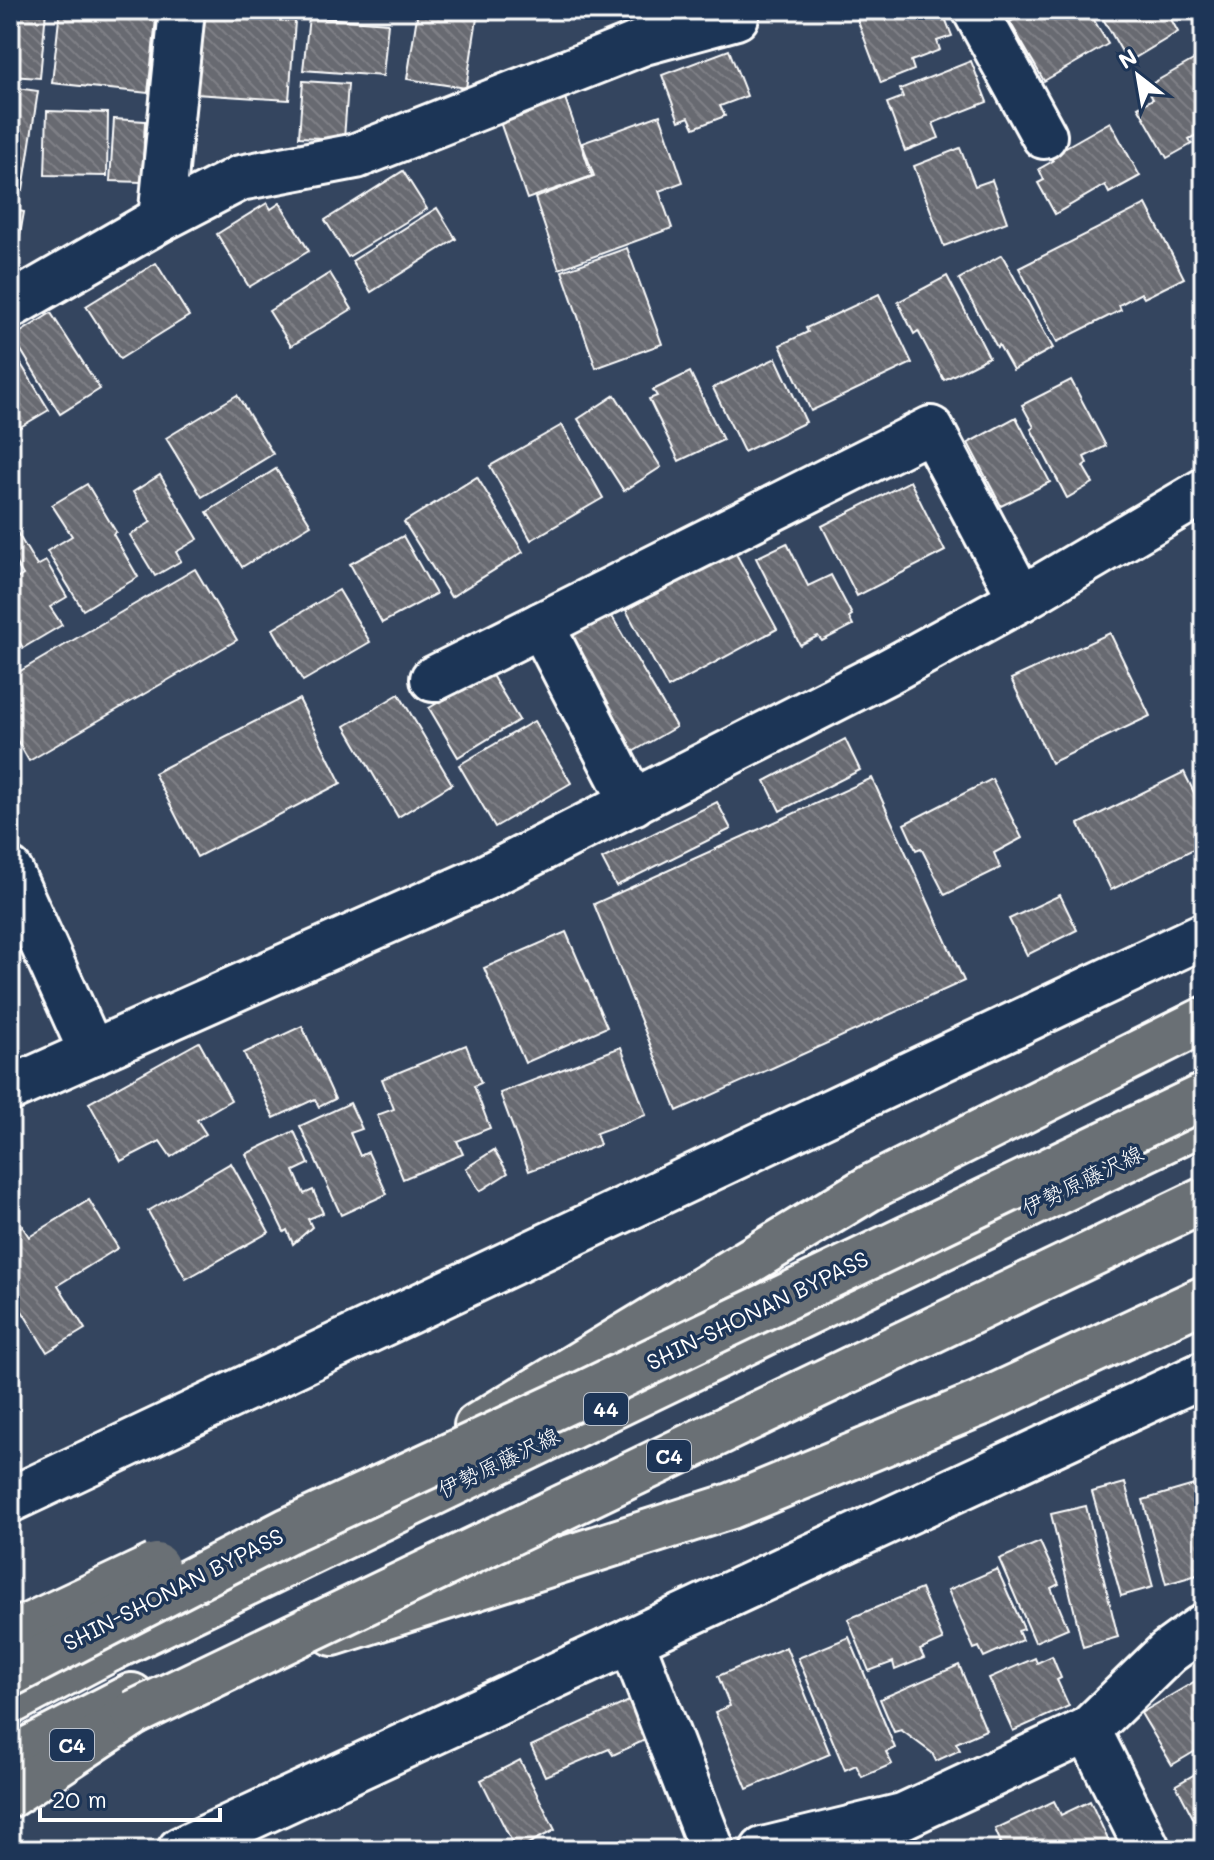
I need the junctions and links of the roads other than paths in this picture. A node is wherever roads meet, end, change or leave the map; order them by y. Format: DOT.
graph roads {
  1 [pos="182,10"];
  2 [pos="975,10"];
  3 [pos="745,12"];
  4 [pos="1044,136"];
  5 [pos="161,219"];
  6 [pos="10,306"];
  7 [pos="1204,491"];
  8 [pos="1021,599"];
  9 [pos="541,625"];
  10 [pos="433,679"];
  11 [pos="633,803"];
  12 [pos="10,871"];
  13 [pos="1204,935"];
  14 [pos="1204,1020"];
  15 [pos="92,1053"];
  16 [pos="10,1089"];
  17 [pos="1204,1096"];
  18 [pos="1204,1121"];
  19 [pos="1204,1179"];
  20 [pos="1204,1200"];
  21 [pos="1204,1299"];
  22 [pos="1204,1374"];
  23 [pos="583,1394"];
  24 [pos="10,1500"];
  25 [pos="1204,1626"];
  26 [pos="10,1635"];
  27 [pos="631,1640"];
  28 [pos="110,1649"];
  29 [pos="10,1674"];
  30 [pos="10,1702"];
  31 [pos="129,1706"];
  32 [pos="1088,1730"];
  33 [pos="10,1759"];
  34 [pos="10,1777"];
  35 [pos="10,1795"];
  36 [pos="180,1850"];
  37 [pos="712,1850"];
  38 [pos="763,1850"];
  39 [pos="1148,1850"];
  1 -- 5 [label="street"];
  2 -- 4 [label="street"];
  3 -- 5 [label="street"];
  5 -- 6 [label="street"];
  7 -- 8 [label="street"];
  8 -- 9 [label="street"];
  8 -- 11 [label="street"];
  9 -- 10 [label="street"];
  9 -- 11 [label="street"];
  11 -- 15 [label="street"];
  12 -- 15 [label="street"];
  13 -- 24 [label="street"];
  14 -- 28 [label="main road"];
  15 -- 16 [label="street"];
  17 -- 23 [label="main road, SHIN-SHONAN BYPASS, bridge"];
  18 -- 28 [label="main road, 伊勢原藤沢線 / 44"];
  19 -- 31 [label="main road, 44"];
  20 -- 31 [label="main road, C4, bridge"];
  21 -- 31 [label="main road"];
  22 -- 27 [label="street"];
  23 -- 26 [label="main road, bridge"];
  23 -- 29 [label="main road, SHIN-SHONAN BYPASS, bridge"];
  25 -- 32 [label="street"];
  27 -- 36 [label="street"];
  27 -- 37 [label="street"];
  28 -- 30 [label="main road, 伊勢原藤沢線 / 44"];
  31 -- 33 [label="main road, 44"];
  31 -- 34 [label="main road, C4"];
  31 -- 35 [label="main road, C4"];
  32 -- 38 [label="street"];
  32 -- 39 [label="street"];
}
